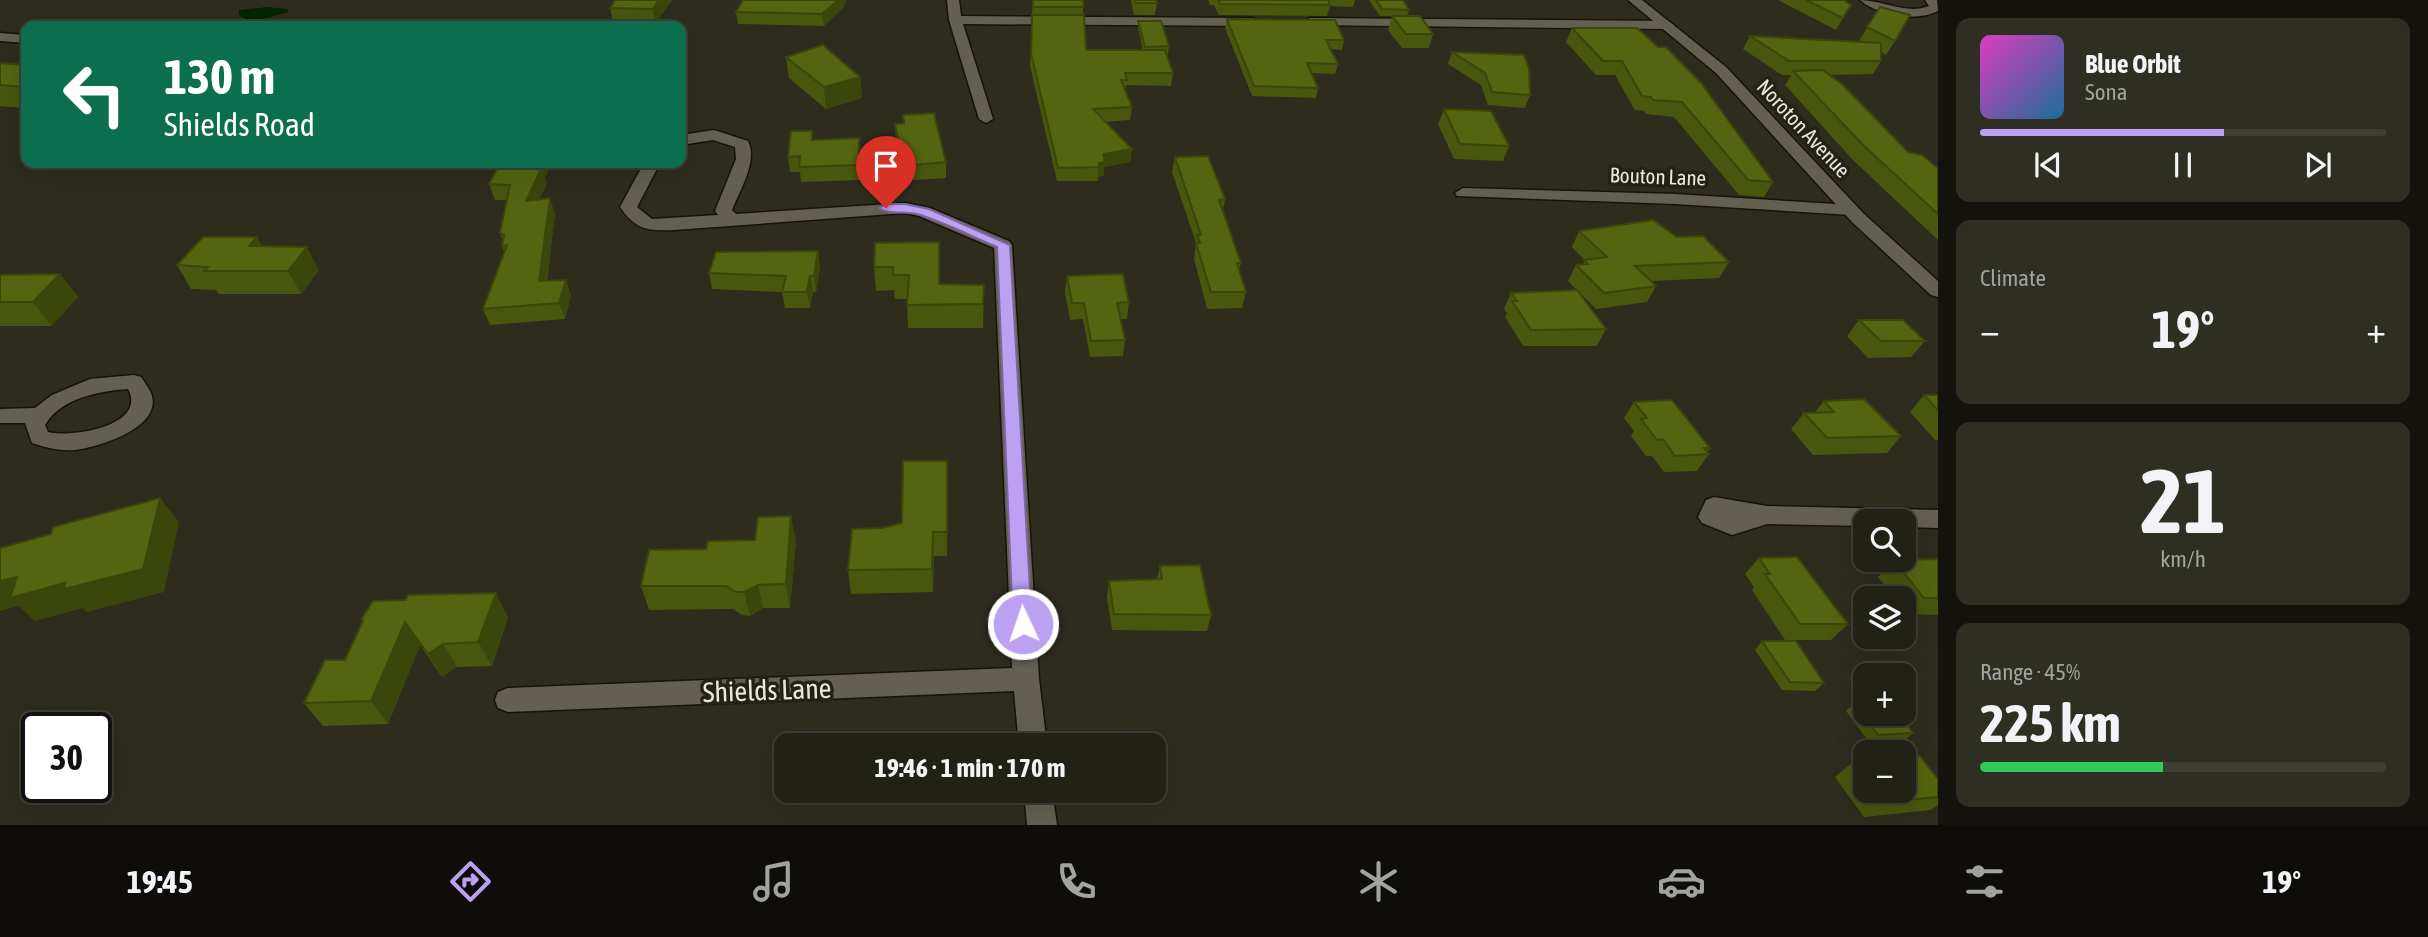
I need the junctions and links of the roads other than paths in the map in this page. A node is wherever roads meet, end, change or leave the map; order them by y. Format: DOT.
graph roads {
  1 [pos="953,0"];
  2 [pos="1634,0"];
  3 [pos="1866,0"];
  4 [pos="1931,0"];
  5 [pos="954,20"];
  6 [pos="1262,22"];
  7 [pos="1290,22"];
  8 [pos="1667,24"];
  9 [pos="0,37"];
  10 [pos="21,39"];
  11 [pos="986,119"];
  12 [pos="686,139"];
  13 [pos="649,168"];
  14 [pos="1463,193"];
  15 [pos="1851,210"];
  16 [pos="732,219"];
  17 [pos="1938,290"];
  18 [pos="40,415"];
  19 [pos="0,416"];
  20 [pos="1767,515"];
  21 [pos="1938,519"];
  22 [pos="1026,679"];
  23 [pos="508,701"];
  24 [pos="1032,733"];
  25 [pos="1039,803"];
  26 [pos="1041,825"];
  1 -- 5 [label="street"];
  2 -- 8 [label="street, Noroton Avenue"];
  3 -- 4 [label="street"];
  5 -- 6 [label="street"];
  5 -- 11 [label="street"];
  7 -- 8 [label="street"];
  8 -- 15 [label="street, Noroton Avenue"];
  9 -- 10 [label="street"];
  12 -- 16 [label="street"];
  13 -- 16 [label="street"];
  14 -- 15 [label="street, Bouton Lane"];
  15 -- 17 [label="street, Noroton Avenue"];
  16 -- 22 [label="street"];
  18 -- 18 [label="street"];
  18 -- 19 [label="street"];
  20 -- 21 [label="street"];
  22 -- 23 [label="street, Shields Lane"];
  22 -- 24 [label="street"];
  25 -- 26 [label="street"];
}
